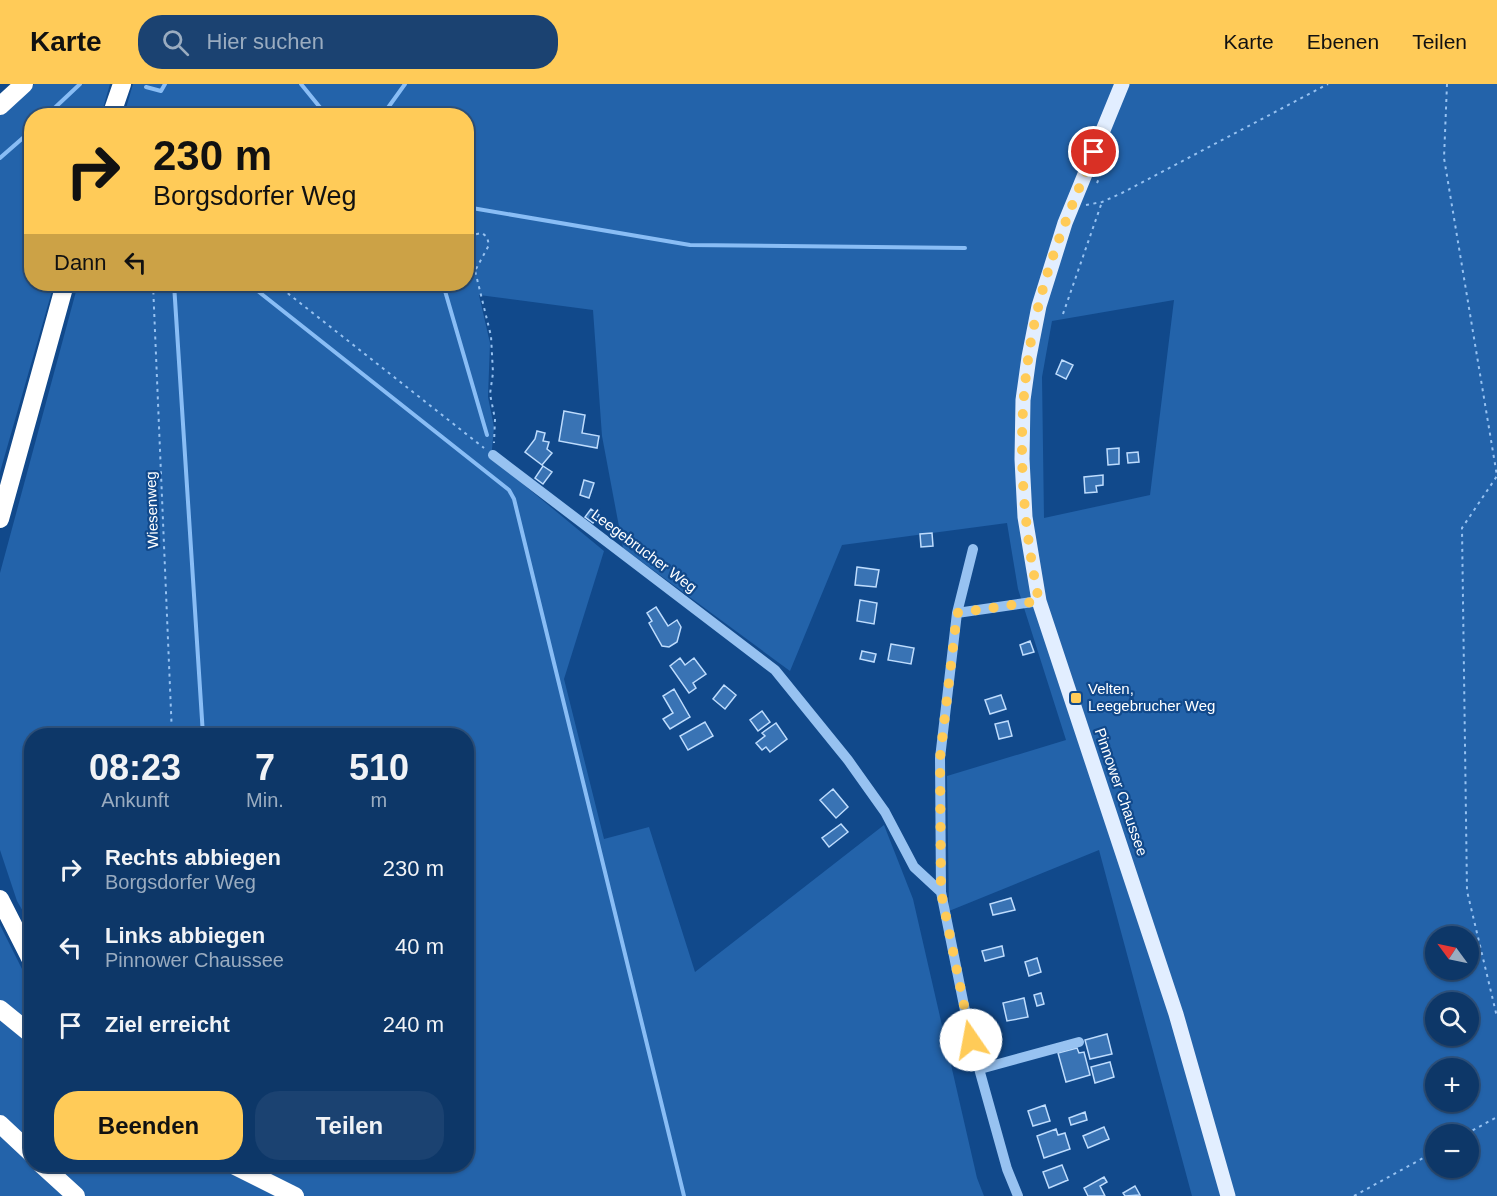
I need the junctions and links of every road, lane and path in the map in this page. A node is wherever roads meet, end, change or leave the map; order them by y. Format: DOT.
graph roads {
  1 [pos="24,84"];
  2 [pos="122,84"];
  3 [pos="1122,84"];
  4 [pos="1328,84"];
  5 [pos="1448,84"];
  6 [pos="0,106"];
  7 [pos="114,108"];
  8 [pos="1120,129"];
  9 [pos="1095,186"];
  10 [pos="1086,200"];
  11 [pos="1102,202"];
  12 [pos="474,235"];
  13 [pos="474,263"];
  14 [pos="476,269"];
  15 [pos="63,291"];
  16 [pos="153,291"];
  17 [pos="285,291"];
  18 [pos="1063,314"];
  19 [pos="494,455"];
  20 [pos="0,519"];
  21 [pos="974,549"];
  22 [pos="1039,601"];
  23 [pos="957,613"];
  24 [pos="172,728"];
  25 [pos="941,892"];
  26 [pos="0,899"];
  27 [pos="24,948"];
  28 [pos="0,1010"];
  29 [pos="1497,1017"];
  30 [pos="24,1029"];
  31 [pos="1079,1042"];
  32 [pos="980,1069"];
  33 [pos="1497,1117"];
  34 [pos="0,1124"];
  35 [pos="1479,1127"];
  36 [pos="24,1146"];
  37 [pos="1425,1157"];
  38 [pos="50,1172"];
  39 [pos="247,1172"];
  40 [pos="249,1172"];
  41 [pos="255,1176"];
  42 [pos="76,1196"];
  43 [pos="295,1196"];
  44 [pos="1017,1196"];
  45 [pos="1228,1196"];
  46 [pos="1354,1196"];
  1 -- 6 [label="highway"];
  2 -- 7 [label="highway"];
  3 -- 22 [label="main road, Pinnower Chaussee"];
  4 -- 11 [label="path"];
  5 -- 29 [label="path"];
  8 -- 9 [label="path"];
  10 -- 11 [label="path"];
  11 -- 18 [label="path"];
  12 -- 14 [label="path"];
  13 -- 14 [label="path"];
  14 -- 19 [label="path"];
  15 -- 20 [label="highway"];
  16 -- 24 [label="path, Wiesenweg"];
  17 -- 19 [label="path"];
  19 -- 25 [label="street, Leegebrucher Weg"];
  21 -- 23 [label="street"];
  22 -- 23 [label="street"];
  22 -- 45 [label="main road, Pinnower Chaussee"];
  23 -- 25 [label="street"];
  25 -- 32 [label="street"];
  26 -- 27 [label="highway"];
  28 -- 30 [label="highway"];
  31 -- 32 [label="street"];
  32 -- 44 [label="street"];
  33 -- 35 [label="path"];
  34 -- 36 [label="highway"];
  37 -- 46 [label="path"];
  38 -- 42 [label="highway"];
  39 -- 41 [label="highway"];
  40 -- 41 [label="highway"];
  41 -- 43 [label="highway"];
}
